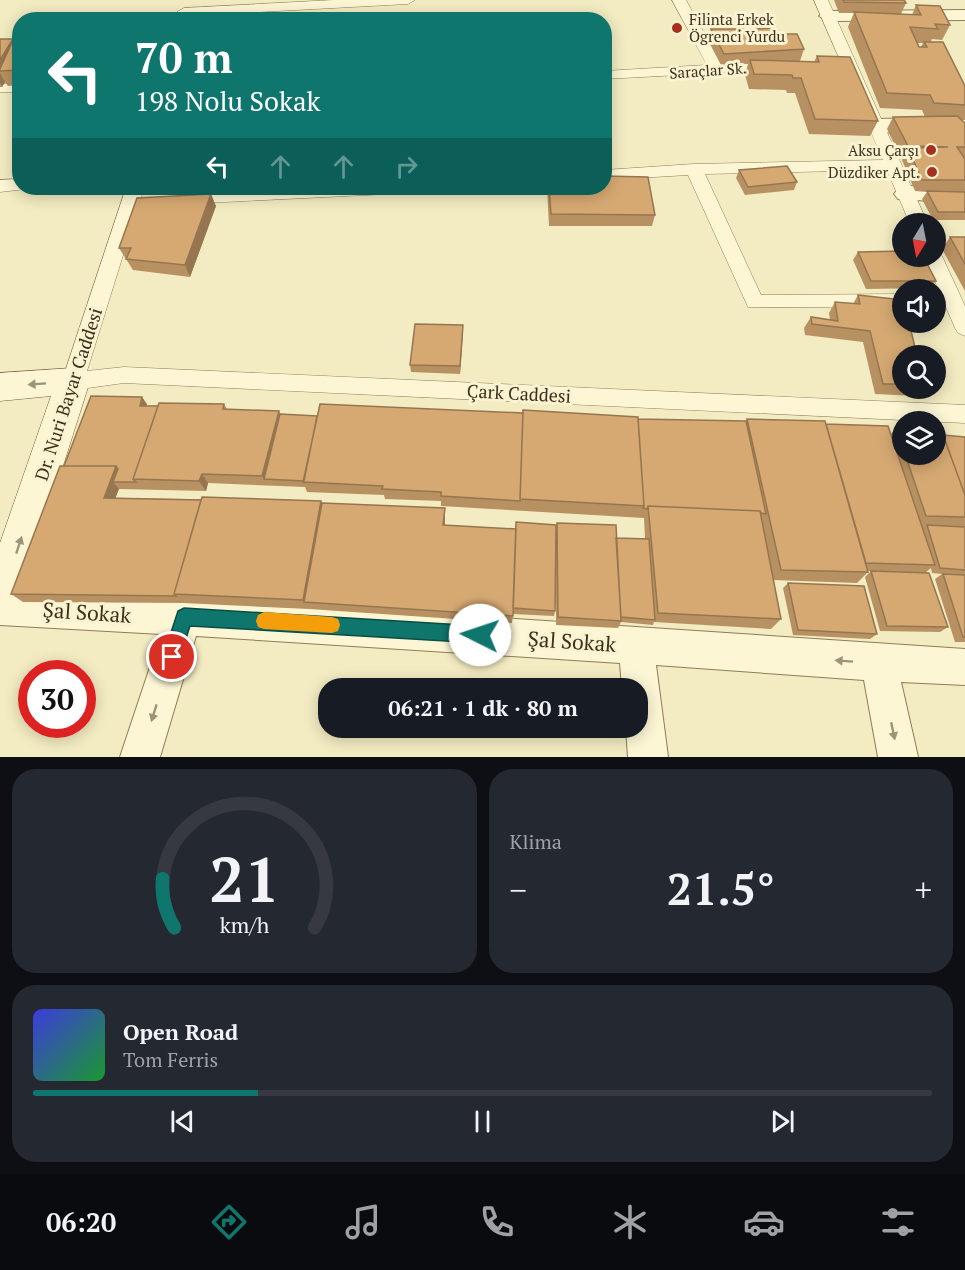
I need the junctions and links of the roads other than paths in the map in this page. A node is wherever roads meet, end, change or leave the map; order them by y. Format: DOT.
graph roads {
  1 [pos="408,0"];
  2 [pos="679,0"];
  3 [pos="825,8"];
  4 [pos="183,10"];
  5 [pos="965,15"];
  6 [pos="788,66"];
  7 [pos="716,69"];
  8 [pos="612,75"];
  9 [pos="965,123"];
  10 [pos="876,126"];
  11 [pos="894,165"];
  12 [pos="693,169"];
  13 [pos="612,174"];
  14 [pos="906,194"];
  15 [pos="133,195"];
  16 [pos="139,195"];
  17 [pos="243,195"];
  18 [pos="965,195"];
  19 [pos="914,213"];
  20 [pos="892,301"];
  21 [pos="946,303"];
  22 [pos="965,328"];
  23 [pos="73,381"];
  24 [pos="0,387"];
  25 [pos="965,414"];
  26 [pos="0,601"];
  27 [pos="0,608"];
  28 [pos="184,617"];
  29 [pos="636,646"];
  30 [pos="879,663"];
  31 [pos="965,667"];
  32 [pos="140,757"];
  33 [pos="648,757"];
  34 [pos="898,757"];
  1 -- 4 [label="street"];
  2 -- 7 [label="street"];
  3 -- 5 [label="street"];
  3 -- 10 [label="street"];
  6 -- 7 [label="street, Saraçlar Sk."];
  7 -- 8 [label="street, Saraçlar Sk."];
  9 -- 10 [label="street"];
  10 -- 11 [label="street"];
  11 -- 12 [label="street"];
  11 -- 14 [label="street"];
  12 -- 13 [label="street"];
  12 -- 20 [label="street"];
  14 -- 18 [label="street"];
  14 -- 19 [label="street"];
  15 -- 23 [label="street, Dr. Nuri Bayar Caddesi"];
  16 -- 17 [label="street"];
  21 -- 22 [label="street"];
  23 -- 24 [label="main road, one-way"];
  23 -- 25 [label="street, Çark Caddesi"];
  26 -- 23 [label="main road, Dr. Nuri Bayar Caddesi, one-way"];
  27 -- 28 [label="street, Şal Sokak"];
  28 -- 29 [label="street, Şal Sokak"];
  28 -- 32 [label="street, one-way"];
  30 -- 29 [label="street, Şal Sokak, one-way"];
  29 -- 33 [label="street"];
  30 -- 31 [label="street, Şal Sokak"];
  30 -- 34 [label="street, one-way"];
}
